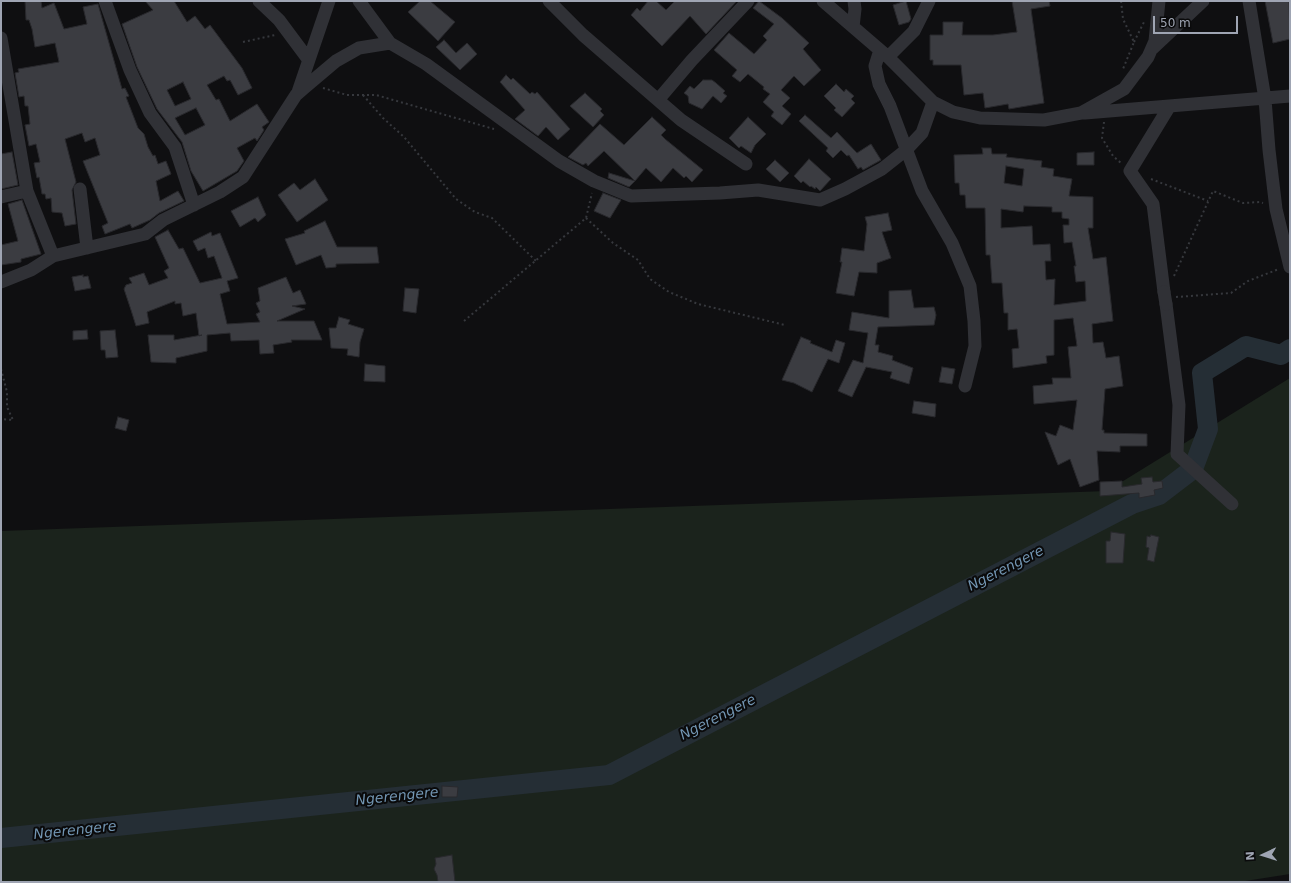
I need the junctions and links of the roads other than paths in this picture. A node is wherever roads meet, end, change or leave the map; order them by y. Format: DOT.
graph roads {
  1 [pos="105,1"];
  2 [pos="259,1"];
  3 [pos="329,1"];
  4 [pos="359,1"];
  5 [pos="549,1"];
  6 [pos="748,1"];
  7 [pos="823,1"];
  8 [pos="854,1"];
  9 [pos="929,1"];
  10 [pos="1159,1"];
  11 [pos="1203,1"];
  12 [pos="1248,1"];
  13 [pos="853,27"];
  14 [pos="1,38"];
  15 [pos="390,43"];
  16 [pos="1151,49"];
  17 [pos="884,54"];
  18 [pos="308,59"];
  19 [pos="296,95"];
  20 [pos="1290,96"];
  21 [pos="1265,99"];
  22 [pos="658,100"];
  23 [pos="932,102"];
  24 [pos="1169,107"];
  25 [pos="1081,113"];
  26 [pos="906,150"];
  27 [pos="746,164"];
  28 [pos="80,189"];
  29 [pos="27,191"];
  30 [pos="1,197"];
  31 [pos="194,205"];
  32 [pos="87,248"];
  33 [pos="53,256"];
  34 [pos="1290,266"];
  35 [pos="1,282"];
  36 [pos="965,386"];
  37 [pos="1232,504"];
  1 -- 31 [label="street"];
  2 -- 18 [label="street"];
  3 -- 18 [label="street"];
  4 -- 15 [label="street"];
  5 -- 22 [label="street"];
  6 -- 22 [label="street"];
  7 -- 13 [label="street"];
  8 -- 13 [label="street"];
  9 -- 17 [label="street"];
  10 -- 16 [label="street"];
  11 -- 16 [label="street"];
  12 -- 21 [label="street"];
  13 -- 17 [label="street"];
  14 -- 29 [label="street"];
  15 -- 19 [label="street"];
  15 -- 26 [label="street"];
  16 -- 25 [label="street"];
  17 -- 23 [label="street"];
  17 -- 26 [label="street"];
  18 -- 19 [label="street"];
  19 -- 31 [label="street"];
  20 -- 21 [label="street"];
  21 -- 24 [label="street"];
  21 -- 34 [label="street"];
  22 -- 27 [label="street"];
  23 -- 25 [label="street"];
  23 -- 26 [label="street"];
  24 -- 25 [label="street"];
  24 -- 37 [label="street"];
  26 -- 36 [label="street"];
  28 -- 32 [label="street"];
  29 -- 30 [label="street"];
  29 -- 33 [label="street"];
  31 -- 32 [label="street"];
  32 -- 33 [label="street"];
  33 -- 35 [label="street"];
}
